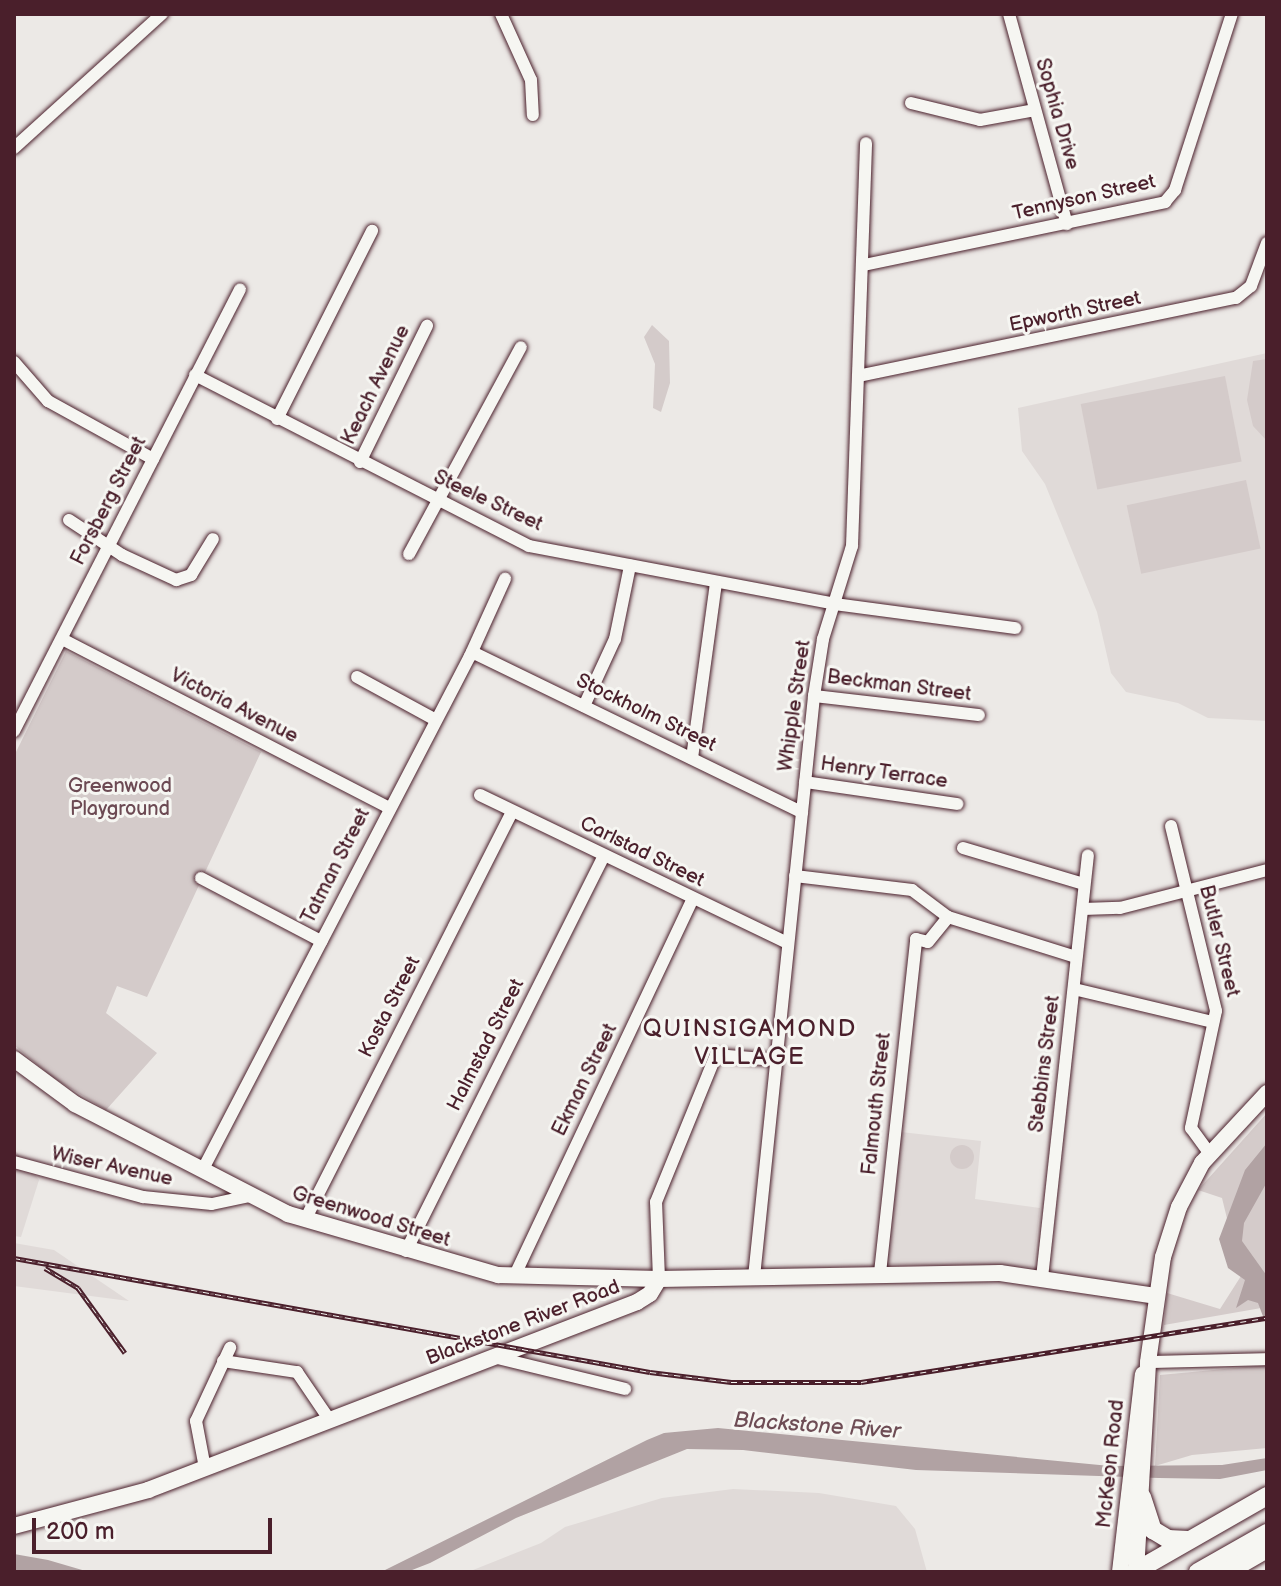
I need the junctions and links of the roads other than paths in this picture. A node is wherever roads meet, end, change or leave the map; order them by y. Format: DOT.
graph roads {
  1 [pos="162,14"];
  2 [pos="501,14"];
  3 [pos="1009,14"];
  4 [pos="1232,14"];
  5 [pos="911,103"];
  6 [pos="1035,110"];
  7 [pos="533,115"];
  8 [pos="866,143"];
  9 [pos="14,148"];
  10 [pos="1067,224"];
  11 [pos="372,231"];
  12 [pos="1267,243"];
  13 [pos="864,265"];
  14 [pos="240,290"];
  15 [pos="427,326"];
  16 [pos="521,347"];
  17 [pos="14,362"];
  18 [pos="195,375"];
  19 [pos="858,376"];
  20 [pos="277,419"];
  21 [pos="153,459"];
  22 [pos="360,462"];
  23 [pos="440,502"];
  24 [pos="69,520"];
  25 [pos="213,539"];
  26 [pos="109,545"];
  27 [pos="409,554"];
  28 [pos="630,566"];
  29 [pos="505,579"];
  30 [pos="716,583"];
  31 [pos="835,604"];
  32 [pos="1015,628"];
  33 [pos="62,639"];
  34 [pos="472,652"];
  35 [pos="357,677"];
  36 [pos="814,696"];
  37 [pos="584,706"];
  38 [pos="979,715"];
  39 [pos="434,719"];
  40 [pos="14,731"];
  41 [pos="692,758"];
  42 [pos="805,782"];
  43 [pos="480,795"];
  44 [pos="957,804"];
  45 [pos="389,808"];
  46 [pos="512,812"];
  47 [pos="802,812"];
  48 [pos="1171,826"];
  49 [pos="963,848"];
  50 [pos="1088,855"];
  51 [pos="604,856"];
  52 [pos="1267,870"];
  53 [pos="795,876"];
  54 [pos="201,878"];
  55 [pos="1084,884"];
  56 [pos="1186,890"];
  57 [pos="692,900"];
  58 [pos="1083,909"];
  59 [pos="948,917"];
  60 [pos="321,941"];
  61 [pos="787,943"];
  62 [pos="1076,957"];
  63 [pos="1074,989"];
  64 [pos="1213,1022"];
  65 [pos="14,1059"];
  66 [pos="775,1060"];
  67 [pos="1267,1093"];
  68 [pos="1209,1153"];
  69 [pos="14,1162"];
  70 [pos="202,1171"];
  71 [pos="251,1196"];
  72 [pos="305,1220"];
  73 [pos="406,1251"];
  74 [pos="880,1273"];
  75 [pos="514,1277"];
  76 [pos="754,1277"];
  77 [pos="1042,1278"];
  78 [pos="659,1279"];
  79 [pos="1155,1296"];
  80 [pos="230,1348"];
  81 [pos="491,1356"];
  82 [pos="1267,1359"];
  83 [pos="223,1361"];
  84 [pos="1148,1362"];
  85 [pos="625,1389"];
  86 [pos="329,1419"];
  87 [pos="205,1468"];
  88 [pos="1267,1496"];
  89 [pos="1135,1497"];
  90 [pos="14,1526"];
  91 [pos="1267,1533"];
  92 [pos="1191,1540"];
  93 [pos="1267,1549"];
  94 [pos="1267,1562"];
  95 [pos="1131,1572"];
  96 [pos="1198,1572"];
  97 [pos="1227,1572"];
  98 [pos="1251,1572"];
  1 -- 9 [label="street"];
  2 -- 7 [label="street"];
  3 -- 6 [label="street, Sophia Drive"];
  4 -- 10 [label="street, Tennyson Street"];
  5 -- 6 [label="street"];
  6 -- 10 [label="street, Sophia Drive"];
  8 -- 13 [label="street, Whipple Street"];
  10 -- 13 [label="street, Tennyson Street"];
  11 -- 20 [label="street"];
  12 -- 19 [label="street, Epworth Street"];
  13 -- 19 [label="street, Whipple Street"];
  14 -- 18 [label="street, Forsberg Street"];
  15 -- 22 [label="street, Keach Avenue"];
  16 -- 23 [label="street"];
  17 -- 21 [label="street"];
  18 -- 20 [label="street, Steele Street"];
  18 -- 21 [label="street, Forsberg Street"];
  19 -- 31 [label="street, Whipple Street"];
  20 -- 22 [label="street, Steele Street"];
  21 -- 26 [label="street, Forsberg Street"];
  22 -- 23 [label="street, Steele Street"];
  23 -- 27 [label="street"];
  23 -- 28 [label="street, Steele Street"];
  24 -- 26 [label="street"];
  25 -- 26 [label="street"];
  26 -- 33 [label="street, Forsberg Street"];
  28 -- 30 [label="street, Steele Street"];
  28 -- 37 [label="street"];
  29 -- 34 [label="street, Tatman Street"];
  30 -- 31 [label="street, Steele Street"];
  30 -- 41 [label="street"];
  31 -- 32 [label="street, Steele Street"];
  31 -- 36 [label="street, Whipple Street"];
  33 -- 40 [label="street, Forsberg Street"];
  33 -- 45 [label="street, Victoria Avenue"];
  34 -- 37 [label="street, Stockholm Street"];
  34 -- 39 [label="street, Tatman Street"];
  35 -- 39 [label="street"];
  36 -- 38 [label="street, Beckman Street"];
  36 -- 42 [label="street, Whipple Street"];
  37 -- 41 [label="street, Stockholm Street"];
  39 -- 45 [label="street, Tatman Street"];
  41 -- 47 [label="street, Stockholm Street"];
  42 -- 44 [label="street, Henry Terrace"];
  42 -- 47 [label="street, Whipple Street"];
  43 -- 46 [label="street, Carlstad Street"];
  45 -- 60 [label="street, Tatman Street"];
  46 -- 51 [label="street, Carlstad Street"];
  46 -- 72 [label="street, Kosta Street"];
  47 -- 53 [label="street, Whipple Street"];
  48 -- 56 [label="street, Butler Street"];
  49 -- 55 [label="street"];
  50 -- 55 [label="street, Stebbins Street"];
  51 -- 57 [label="street, Carlstad Street"];
  51 -- 73 [label="street, Halmstad Street"];
  52 -- 56 [label="street"];
  53 -- 59 [label="street"];
  53 -- 61 [label="street, Whipple Street"];
  54 -- 60 [label="street"];
  55 -- 58 [label="street, Stebbins Street"];
  56 -- 58 [label="street"];
  56 -- 64 [label="street, Butler Street"];
  57 -- 61 [label="street, Carlstad Street"];
  57 -- 75 [label="street, Ekman Street"];
  58 -- 62 [label="street, Stebbins Street"];
  59 -- 62 [label="street"];
  59 -- 74 [label="street, Falmouth Street"];
  60 -- 70 [label="street, Tatman Street"];
  61 -- 66 [label="street, Whipple Street"];
  62 -- 63 [label="street, Stebbins Street"];
  63 -- 64 [label="street"];
  63 -- 77 [label="street, Stebbins Street"];
  64 -- 68 [label="street, Butler Street"];
  65 -- 70 [label="main road, Greenwood Street"];
  66 -- 76 [label="street, Whipple Street"];
  66 -- 78 [label="street"];
  67 -- 68 [label="main road, McKeon Road"];
  68 -- 79 [label="main road, McKeon Road"];
  69 -- 71 [label="street, Wiser Avenue"];
  70 -- 71 [label="main road, Greenwood Street"];
  71 -- 72 [label="main road, Greenwood Street"];
  72 -- 73 [label="main road, Greenwood Street"];
  73 -- 75 [label="main road, Greenwood Street"];
  74 -- 76 [label="main road"];
  74 -- 77 [label="main road"];
  75 -- 78 [label="main road, Greenwood Street"];
  76 -- 78 [label="main road"];
  77 -- 79 [label="main road"];
  78 -- 81 [label="main road, Blackstone River Road"];
  79 -- 84 [label="main road, McKeon Road"];
  80 -- 83 [label="street"];
  81 -- 85 [label="street"];
  81 -- 86 [label="main road, Blackstone River Road"];
  82 -- 84 [label="street"];
  83 -- 86 [label="street"];
  83 -- 87 [label="street"];
  84 -- 89 [label="main road, McKeon Road"];
  86 -- 87 [label="main road, Blackstone River Road"];
  87 -- 90 [label="main road, Blackstone River Road"];
  88 -- 92 [label="highway"];
  89 -- 92 [label="highway"];
  89 -- 95 [label="main road, McKeon Road"];
  91 -- 96 [label="highway"];
  92 -- 95 [label="highway"];
  93 -- 97 [label="highway"];
  94 -- 98 [label="highway"];
}
